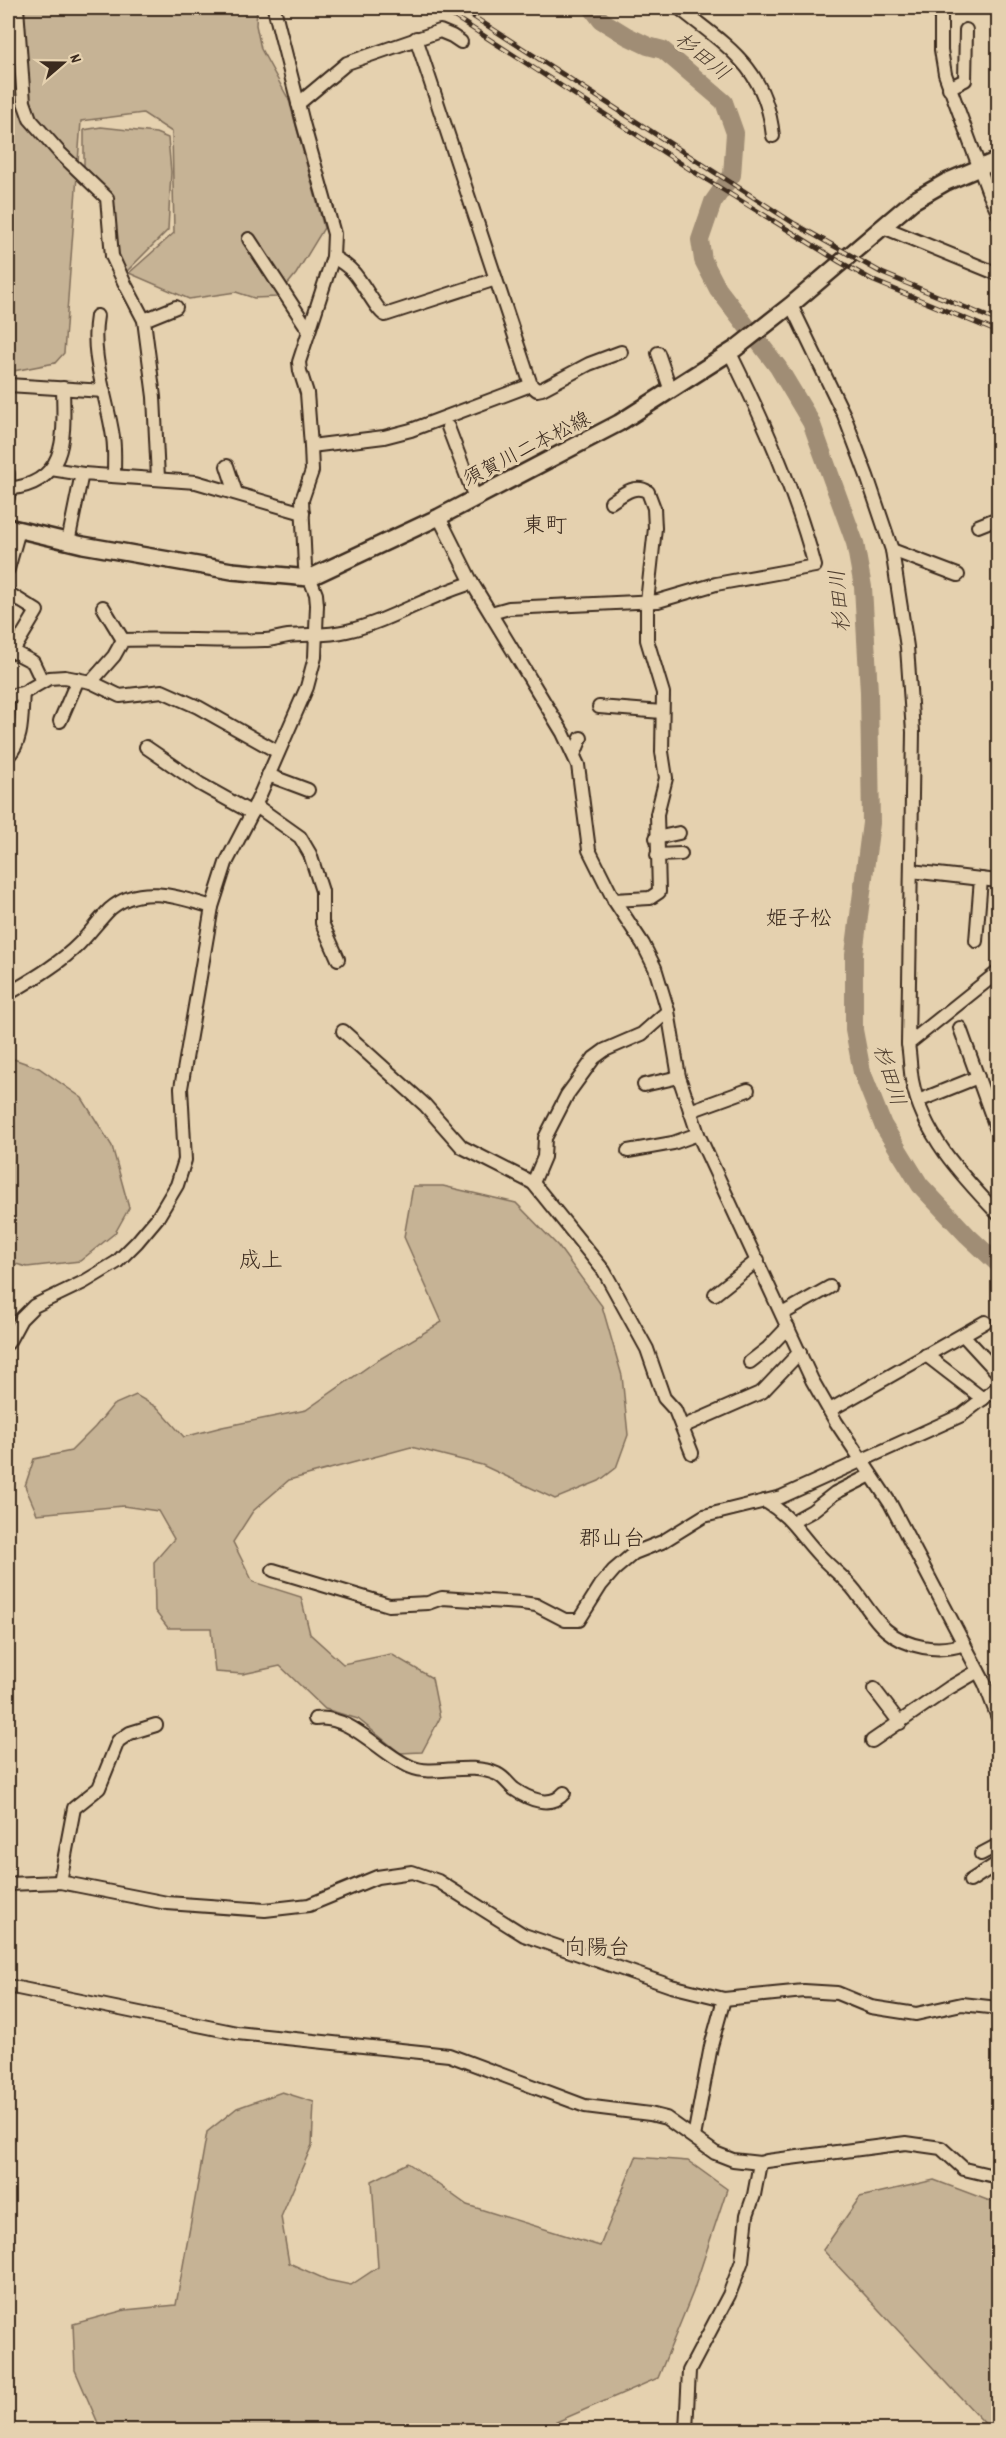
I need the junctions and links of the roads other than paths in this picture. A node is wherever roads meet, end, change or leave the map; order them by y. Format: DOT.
graph roads {
  1 [pos="16,8"];
  2 [pos="274,8"];
  3 [pos="679,8"];
  4 [pos="941,8"];
  5 [pos="966,30"];
  6 [pos="416,38"];
  7 [pos="460,42"];
  8 [pos="950,88"];
  9 [pos="298,104"];
  10 [pos="773,136"];
  11 [pos="999,160"];
  12 [pos="979,167"];
  13 [pos="999,213"];
  14 [pos="883,227"];
  15 [pos="249,239"];
  16 [pos="333,257"];
  17 [pos="999,274"];
  18 [pos="496,279"];
  19 [pos="176,307"];
  20 [pos="789,307"];
  21 [pos="97,316"];
  22 [pos="144,320"];
  23 [pos="308,329"];
  24 [pos="733,351"];
  25 [pos="621,352"];
  26 [pos="658,353"];
  27 [pos="8,385"];
  28 [pos="531,385"];
  29 [pos="63,388"];
  30 [pos="104,391"];
  31 [pos="672,391"];
  32 [pos="448,427"];
  33 [pos="311,447"];
  34 [pos="227,466"];
  35 [pos="51,469"];
  36 [pos="8,474"];
  37 [pos="83,474"];
  38 [pos="114,474"];
  39 [pos="158,478"];
  40 [pos="8,489"];
  41 [pos="236,493"];
  42 [pos="8,497"];
  43 [pos="475,498"];
  44 [pos="611,502"];
  45 [pos="303,513"];
  46 [pos="439,517"];
  47 [pos="999,518"];
  48 [pos="978,525"];
  49 [pos="13,529"];
  50 [pos="69,542"];
  51 [pos="892,550"];
  52 [pos="8,569"];
  53 [pos="958,575"];
  54 [pos="309,578"];
  55 [pos="472,583"];
  56 [pos="8,593"];
  57 [pos="647,602"];
  58 [pos="103,607"];
  59 [pos="491,613"];
  60 [pos="316,636"];
  61 [pos="123,640"];
  62 [pos="10,650"];
  63 [pos="78,679"];
  64 [pos="42,681"];
  65 [pos="92,682"];
  66 [pos="22,693"];
  67 [pos="8,696"];
  68 [pos="599,707"];
  69 [pos="662,712"];
  70 [pos="60,721"];
  71 [pos="581,738"];
  72 [pos="146,747"];
  73 [pos="278,752"];
  74 [pos="574,755"];
  75 [pos="8,756"];
  76 [pos="268,775"];
  77 [pos="308,790"];
  78 [pos="253,809"];
  79 [pos="679,833"];
  80 [pos="656,838"];
  81 [pos="681,854"];
  82 [pos="657,855"];
  83 [pos="911,871"];
  84 [pos="981,879"];
  85 [pos="999,881"];
  86 [pos="614,900"];
  87 [pos="212,907"];
  88 [pos="976,941"];
  89 [pos="338,958"];
  90 [pos="999,972"];
  91 [pos="8,994"];
  92 [pos="668,1011"];
  93 [pos="960,1028"];
  94 [pos="343,1031"];
  95 [pos="908,1044"];
  96 [pos="679,1077"];
  97 [pos="978,1077"];
  98 [pos="644,1085"];
  99 [pos="748,1090"];
  100 [pos="918,1101"];
  101 [pos="690,1112"];
  102 [pos="999,1132"];
  103 [pos="698,1134"];
  104 [pos="628,1151"];
  105 [pos="533,1183"];
  106 [pos="999,1214"];
  107 [pos="758,1260"];
  108 [pos="830,1287"];
  109 [pos="715,1294"];
  110 [pos="782,1314"];
  111 [pos="986,1322"];
  112 [pos="788,1327"];
  113 [pos="963,1335"];
  114 [pos="8,1343"];
  115 [pos="800,1352"];
  116 [pos="926,1355"];
  117 [pos="750,1362"];
  118 [pos="999,1373"];
  119 [pos="999,1387"];
  120 [pos="983,1399"];
  121 [pos="830,1410"];
  122 [pos="682,1426"];
  123 [pos="692,1454"];
  124 [pos="861,1460"];
  125 [pos="871,1475"];
  126 [pos="765,1501"];
  127 [pos="792,1522"];
  128 [pos="273,1570"];
  129 [pos="964,1644"];
  130 [pos="978,1671"];
  131 [pos="874,1689"];
  132 [pos="999,1718"];
  133 [pos="315,1719"];
  134 [pos="900,1723"];
  135 [pos="156,1725"];
  136 [pos="872,1741"];
  137 [pos="564,1793"];
  138 [pos="999,1845"];
  139 [pos="981,1854"];
  140 [pos="999,1863"];
  141 [pos="970,1881"];
  142 [pos="60,1882"];
  143 [pos="8,1884"];
  144 [pos="8,1986"];
  145 [pos="724,1999"];
  146 [pos="999,2008"];
  147 [pos="694,2137"];
  148 [pos="760,2163"];
  149 [pos="999,2177"];
  150 [pos="686,2430"];
  1 -- 22 [label="street"];
  2 -- 9 [label="street"];
  3 -- 10 [label="street"];
  4 -- 8 [label="street"];
  5 -- 8 [label="street"];
  6 -- 7 [label="street"];
  6 -- 9 [label="street"];
  6 -- 18 [label="street"];
  8 -- 12 [label="street"];
  9 -- 16 [label="street"];
  11 -- 12 [label="main road, 須賀川二本松線"];
  12 -- 13 [label="street"];
  12 -- 14 [label="main road, 須賀川二本松線"];
  14 -- 17 [label="street"];
  14 -- 20 [label="main road, 須賀川二本松線"];
  15 -- 23 [label="street"];
  16 -- 18 [label="street"];
  16 -- 23 [label="street"];
  18 -- 28 [label="street"];
  19 -- 22 [label="street"];
  20 -- 24 [label="main road, 須賀川二本松線"];
  20 -- 51 [label="street"];
  21 -- 30 [label="street"];
  22 -- 39 [label="street"];
  23 -- 33 [label="street"];
  24 -- 31 [label="main road, 須賀川二本松線"];
  24 -- 57 [label="street"];
  25 -- 28 [label="street"];
  26 -- 31 [label="street"];
  27 -- 29 [label="street"];
  28 -- 33 [label="street"];
  29 -- 30 [label="street"];
  29 -- 35 [label="street"];
  30 -- 38 [label="street"];
  31 -- 43 [label="main road, 須賀川二本松線"];
  32 -- 43 [label="street"];
  33 -- 45 [label="street"];
  34 -- 41 [label="street"];
  35 -- 37 [label="street"];
  35 -- 40 [label="street"];
  36 -- 40 [label="street"];
  37 -- 38 [label="street"];
  37 -- 50 [label="street"];
  38 -- 39 [label="street"];
  39 -- 41 [label="street"];
  40 -- 42 [label="street"];
  41 -- 45 [label="street"];
  43 -- 46 [label="main road, 須賀川二本松線"];
  44 -- 57 [label="street"];
  45 -- 54 [label="street"];
  46 -- 54 [label="main road, 須賀川二本松線"];
  46 -- 55 [label="street"];
  47 -- 48 [label="street"];
  49 -- 50 [label="main road"];
  49 -- 52 [label="street"];
  50 -- 54 [label="main road"];
  51 -- 53 [label="street"];
  51 -- 83 [label="street"];
  54 -- 60 [label="street"];
  55 -- 59 [label="street"];
  55 -- 60 [label="street"];
  56 -- 62 [label="street"];
  57 -- 59 [label="street"];
  57 -- 69 [label="street"];
  58 -- 61 [label="street"];
  59 -- 74 [label="street"];
  60 -- 61 [label="street"];
  60 -- 73 [label="street"];
  61 -- 65 [label="street"];
  62 -- 64 [label="street"];
  63 -- 64 [label="street"];
  63 -- 65 [label="street"];
  63 -- 70 [label="street"];
  64 -- 66 [label="street"];
  65 -- 73 [label="street"];
  66 -- 67 [label="street"];
  66 -- 75 [label="street"];
  68 -- 69 [label="street"];
  69 -- 80 [label="street"];
  71 -- 74 [label="street"];
  72 -- 78 [label="street"];
  73 -- 76 [label="street"];
  74 -- 86 [label="street"];
  76 -- 77 [label="street"];
  76 -- 78 [label="street"];
  78 -- 87 [label="street"];
  78 -- 89 [label="street"];
  79 -- 80 [label="street"];
  80 -- 82 [label="street"];
  81 -- 82 [label="street"];
  82 -- 86 [label="street"];
  83 -- 84 [label="street"];
  83 -- 95 [label="street"];
  84 -- 85 [label="street"];
  84 -- 88 [label="street"];
  86 -- 92 [label="street"];
  87 -- 91 [label="street"];
  87 -- 114 [label="street"];
  90 -- 95 [label="street"];
  92 -- 96 [label="street"];
  92 -- 105 [label="street"];
  93 -- 97 [label="street"];
  94 -- 105 [label="street"];
  95 -- 100 [label="street"];
  96 -- 98 [label="street"];
  96 -- 101 [label="street"];
  97 -- 100 [label="street"];
  97 -- 102 [label="street"];
  99 -- 101 [label="street"];
  100 -- 106 [label="street"];
  101 -- 103 [label="street"];
  103 -- 104 [label="street"];
  103 -- 107 [label="street"];
  105 -- 122 [label="street"];
  107 -- 109 [label="street"];
  107 -- 110 [label="street"];
  108 -- 110 [label="street"];
  110 -- 112 [label="street"];
  111 -- 113 [label="street"];
  112 -- 115 [label="street"];
  112 -- 117 [label="street"];
  113 -- 116 [label="street"];
  113 -- 118 [label="street"];
  115 -- 121 [label="street"];
  115 -- 122 [label="street"];
  116 -- 120 [label="street"];
  116 -- 121 [label="street"];
  119 -- 120 [label="street"];
  120 -- 124 [label="street"];
  121 -- 124 [label="street"];
  122 -- 123 [label="street"];
  124 -- 125 [label="street"];
  124 -- 126 [label="street"];
  125 -- 127 [label="street"];
  125 -- 129 [label="street"];
  126 -- 127 [label="street"];
  126 -- 128 [label="street"];
  127 -- 129 [label="street"];
  129 -- 130 [label="street"];
  130 -- 132 [label="street"];
  130 -- 134 [label="street"];
  131 -- 134 [label="street"];
  133 -- 137 [label="street"];
  134 -- 136 [label="street"];
  135 -- 142 [label="street"];
  138 -- 139 [label="street"];
  140 -- 141 [label="street"];
  142 -- 143 [label="street"];
  142 -- 145 [label="street"];
  144 -- 147 [label="street"];
  145 -- 146 [label="street"];
  145 -- 147 [label="street"];
  147 -- 148 [label="street"];
  148 -- 149 [label="street"];
  148 -- 150 [label="street"];
}
